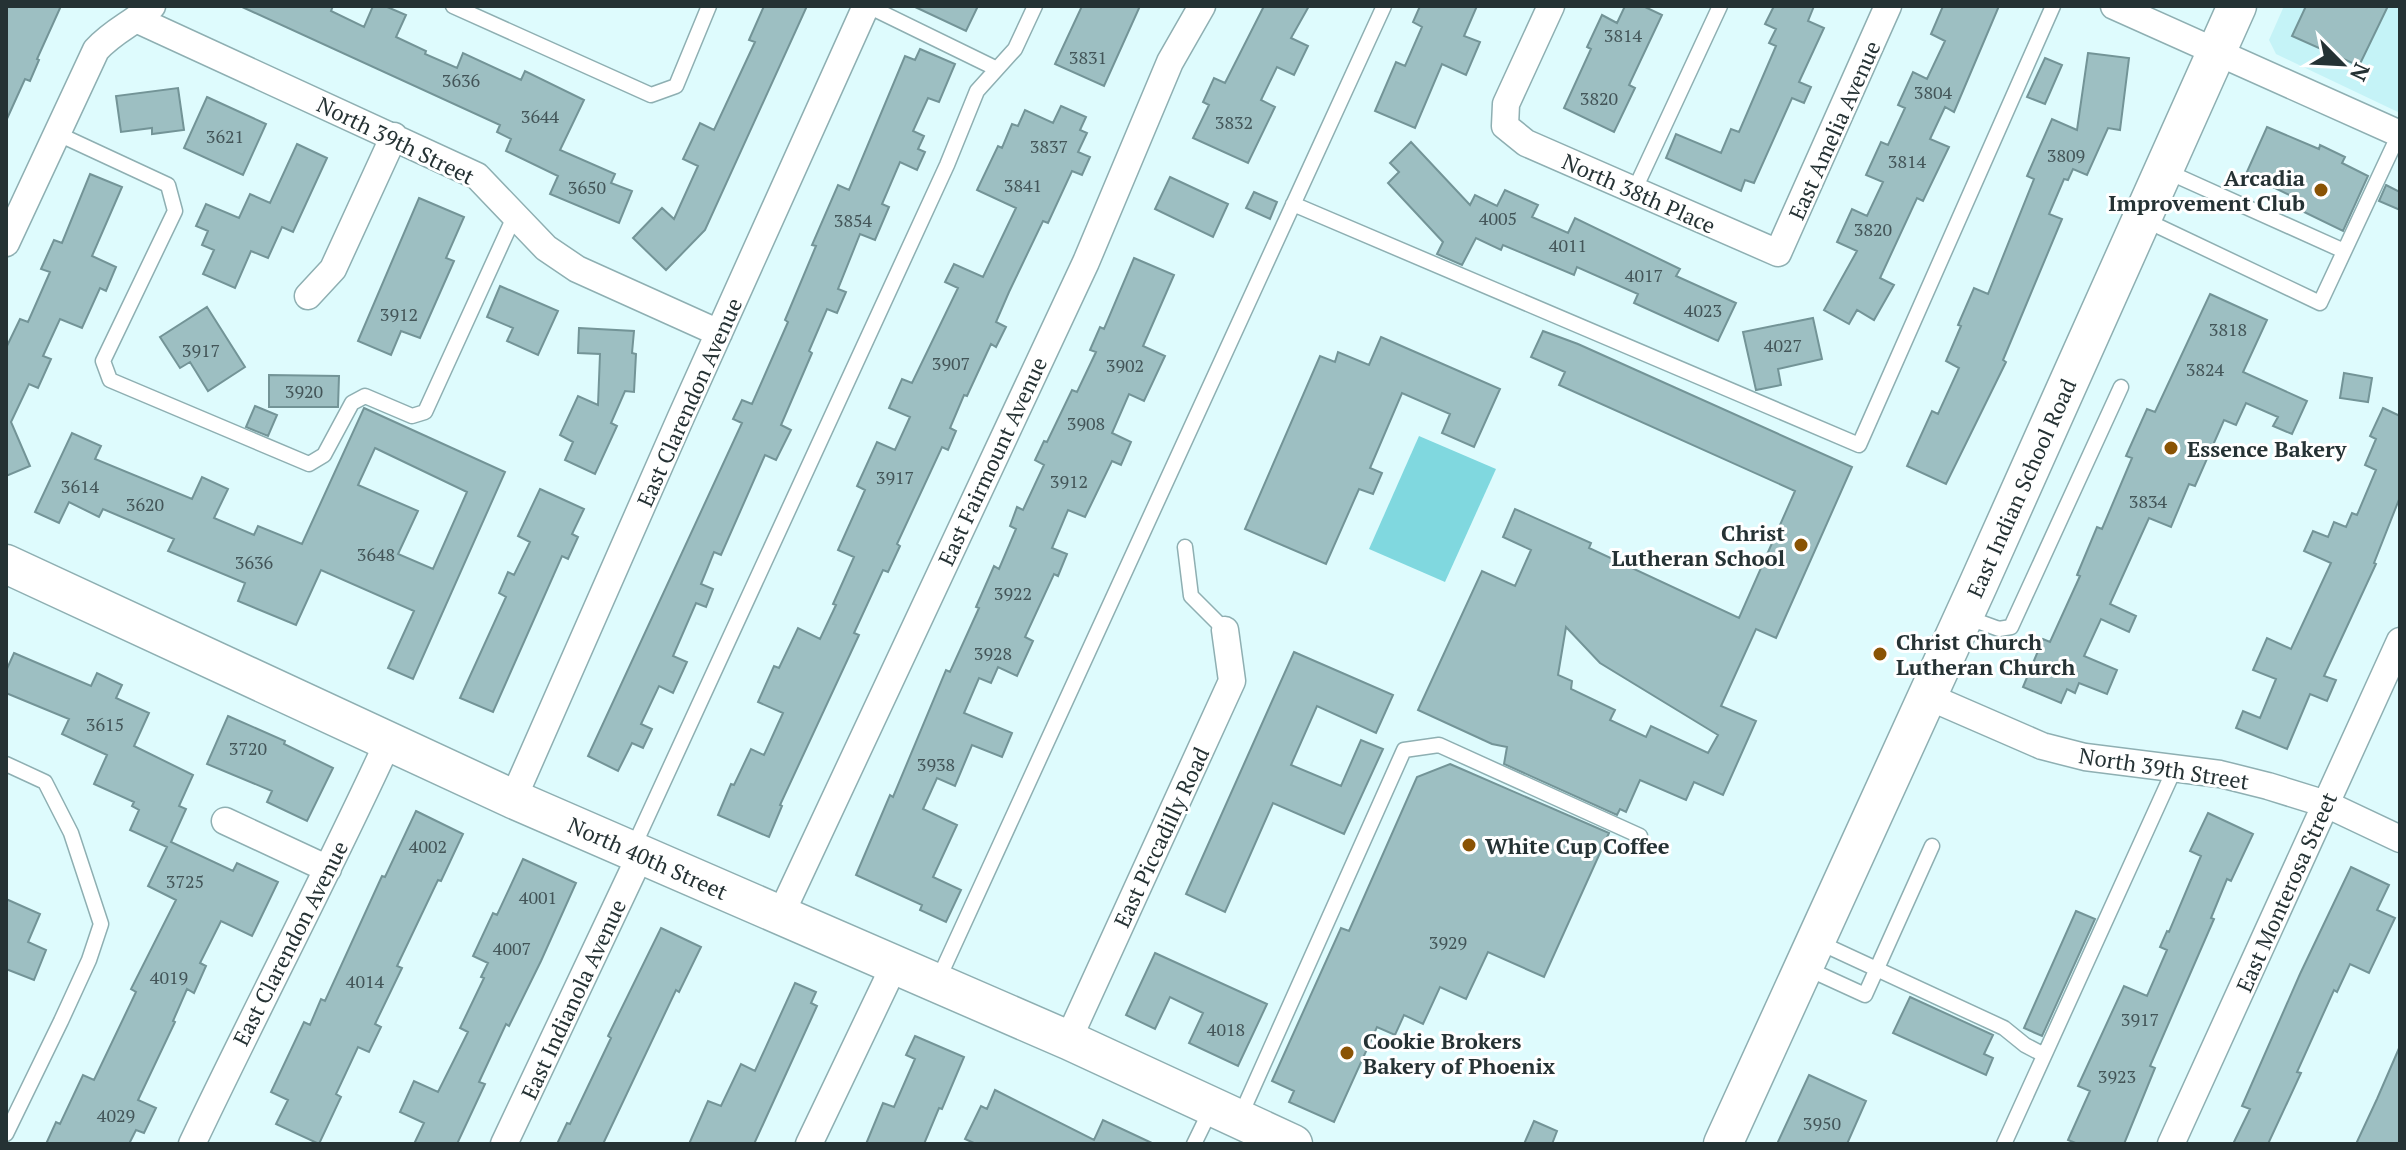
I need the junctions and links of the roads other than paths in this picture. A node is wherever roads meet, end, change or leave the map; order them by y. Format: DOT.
graph roads {
  1 [pos="453,6"];
  2 [pos="709,6"];
  3 [pos="867,6"];
  4 [pos="1035,6"];
  5 [pos="1202,6"];
  6 [pos="1384,6"];
  7 [pos="1551,6"];
  8 [pos="1720,6"];
  9 [pos="1888,6"];
  10 [pos="2053,6"];
  11 [pos="2114,6"];
  12 [pos="2237,6"];
  13 [pos="145,13"];
  14 [pos="2216,52"];
  15 [pos="995,68"];
  16 [pos="56,133"];
  17 [pos="2400,134"];
  18 [pos="394,136"];
  19 [pos="2164,170"];
  20 [pos="1634,191"];
  21 [pos="1293,204"];
  22 [pos="514,217"];
  23 [pos="2143,219"];
  24 [pos="6,243"];
  25 [pos="2344,251"];
  26 [pos="1778,253"];
  27 [pos="308,296"];
  28 [pos="719,333"];
  29 [pos="2121,387"];
  30 [pos="1185,547"];
  31 [pos="6,564"];
  32 [pos="1964,616"];
  33 [pos="1225,630"];
  34 [pos="2400,641"];
  35 [pos="1927,696"];
  36 [pos="388,742"];
  37 [pos="6,764"];
  38 [pos="2174,770"];
  39 [pos="513,799"];
  40 [pos="2326,804"];
  41 [pos="225,821"];
  42 [pos="1640,836"];
  43 [pos="2400,839"];
  44 [pos="1932,846"];
  45 [pos="637,852"];
  46 [pos="328,869"];
  47 [pos="780,916"];
  48 [pos="1810,954"];
  49 [pos="894,966"];
  50 [pos="1877,969"];
  51 [pos="937,984"];
  52 [pos="1068,1040"];
  53 [pos="2044,1055"];
  54 [pos="1226,1113"];
  55 [pos="6,1134"];
  56 [pos="192,1144"];
  57 [pos="504,1144"];
  58 [pos="809,1144"];
  59 [pos="1194,1144"];
  60 [pos="1293,1144"];
  61 [pos="1723,1144"];
  62 [pos="2004,1144"];
  63 [pos="2171,1144"];
  1 -- 2 [label="lane"];
  3 -- 15 [label="lane"];
  3 -- 28 [label="street, East Clarendon Avenue"];
  4 -- 15 [label="lane"];
  5 -- 47 [label="street, East Fairmount Avenue"];
  6 -- 21 [label="lane"];
  7 -- 20 [label="street, North 38th Place"];
  8 -- 20 [label="lane"];
  9 -- 26 [label="street, East Amelia Avenue"];
  10 -- 21 [label="lane"];
  11 -- 14 [label="street"];
  12 -- 14 [label="main road, East Indian School Road"];
  13 -- 16 [label="street"];
  13 -- 18 [label="street, North 39th Street"];
  14 -- 17 [label="street"];
  14 -- 19 [label="main road, East Indian School Road"];
  15 -- 45 [label="lane"];
  16 -- 22 [label="lane"];
  16 -- 24 [label="street"];
  17 -- 25 [label="lane"];
  18 -- 22 [label="street, North 39th Street"];
  18 -- 27 [label="street"];
  19 -- 23 [label="main road, East Indian School Road"];
  19 -- 25 [label="lane"];
  20 -- 26 [label="street, North 38th Place"];
  21 -- 51 [label="lane"];
  22 -- 28 [label="street, North 39th Street"];
  23 -- 25 [label="lane"];
  23 -- 32 [label="main road, East Indian School Road"];
  28 -- 39 [label="street, East Clarendon Avenue"];
  29 -- 32 [label="lane"];
  30 -- 33 [label="lane"];
  31 -- 36 [label="main road, North 40th Street"];
  32 -- 35 [label="main road, East Indian School Road"];
  33 -- 52 [label="street, East Piccadilly Road"];
  34 -- 40 [label="street, East Monterosa Street"];
  35 -- 38 [label="street, North 39th Street"];
  35 -- 48 [label="main road, East Indian School Road"];
  36 -- 39 [label="main road, North 40th Street"];
  36 -- 46 [label="street, East Clarendon Avenue"];
  37 -- 55 [label="lane"];
  38 -- 40 [label="street, North 39th Street"];
  38 -- 53 [label="lane"];
  39 -- 45 [label="main road, North 40th Street"];
  40 -- 43 [label="street, North 39th Street"];
  40 -- 63 [label="street, East Monterosa Street"];
  41 -- 46 [label="street"];
  42 -- 54 [label="lane"];
  44 -- 50 [label="lane"];
  45 -- 47 [label="main road, North 40th Street"];
  45 -- 57 [label="street, East Indianola Avenue"];
  46 -- 56 [label="street, East Clarendon Avenue"];
  47 -- 49 [label="main road, North 40th Street"];
  48 -- 50 [label="lane"];
  48 -- 50 [label="lane"];
  48 -- 61 [label="main road, East Indian School Road"];
  49 -- 51 [label="main road, North 40th Street"];
  49 -- 58 [label="street"];
  50 -- 53 [label="lane"];
  51 -- 52 [label="main road, North 40th Street"];
  52 -- 54 [label="main road, North 40th Street"];
  53 -- 62 [label="lane"];
  54 -- 59 [label="lane"];
  54 -- 60 [label="main road, North 40th Street"];
}
